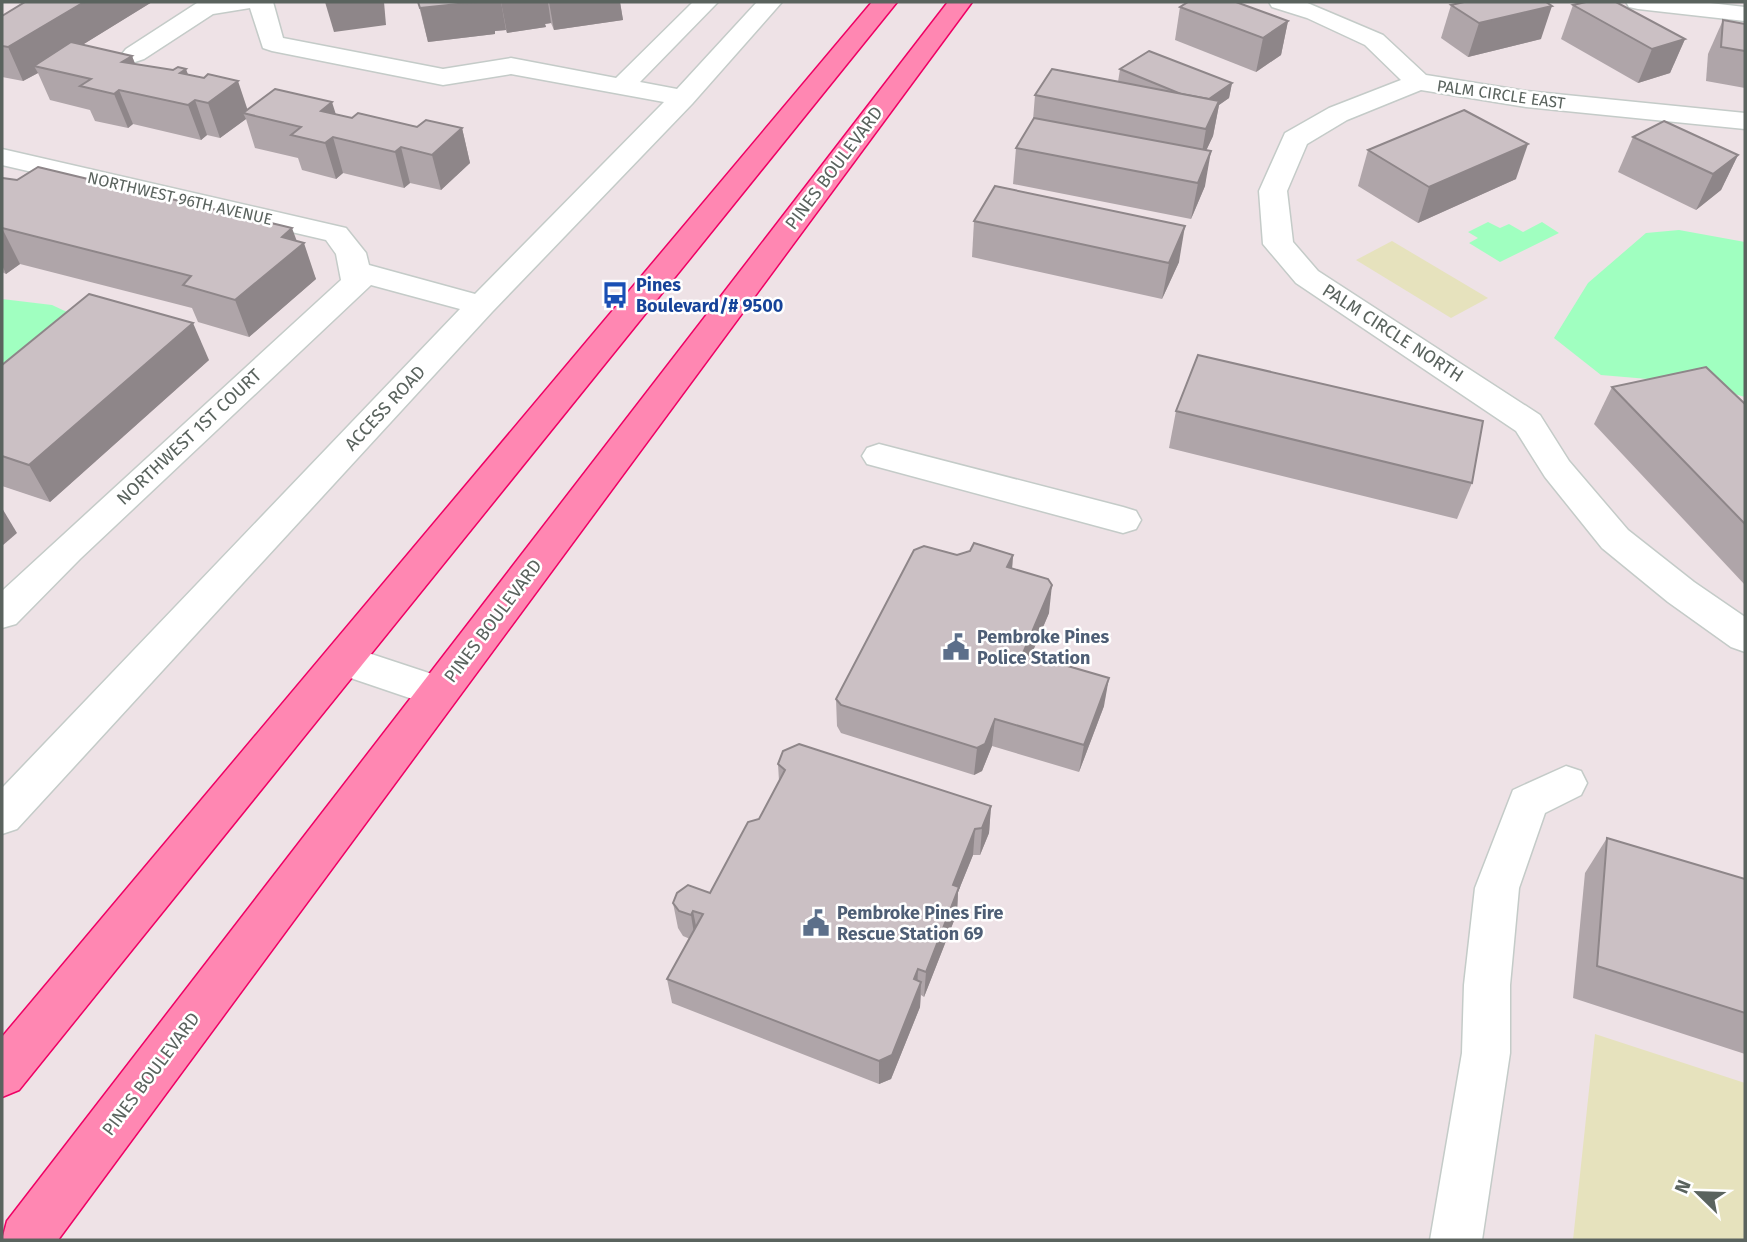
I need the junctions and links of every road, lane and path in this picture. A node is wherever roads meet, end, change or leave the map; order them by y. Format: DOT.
graph roads {
  1 [pos="245,2"];
  2 [pos="261,2"];
  3 [pos="706,2"];
  4 [pos="770,2"];
  5 [pos="885,2"];
  6 [pos="960,2"];
  7 [pos="1281,2"];
  8 [pos="1638,2"];
  9 [pos="1745,14"];
  10 [pos="135,54"];
  11 [pos="1418,82"];
  12 [pos="624,85"];
  13 [pos="682,98"];
  14 [pos="1745,121"];
  15 [pos="2,157"];
  16 [pos="361,267"];
  17 [pos="481,305"];
  18 [pos="879,456"];
  19 [pos="1123,520"];
  20 [pos="2,614"];
  21 [pos="1745,637"];
  22 [pos="344,660"];
  23 [pos="439,692"];
  24 [pos="1566,783"];
  25 [pos="2,816"];
  26 [pos="2,1074"];
  27 [pos="26,1240"];
  28 [pos="1456,1240"];
  1 -- 10 [label="street"];
  2 -- 12 [label="street"];
  3 -- 12 [label="street"];
  4 -- 13 [label="street, ACCESS ROAD"];
  5 -- 22 [label="highway"];
  6 -- 23 [label="highway, PINES BOULEVARD"];
  7 -- 11 [label="street, PALM CIRCLE EAST"];
  8 -- 9 [label="street"];
  11 -- 14 [label="street, PALM CIRCLE EAST"];
  11 -- 21 [label="street, PALM CIRCLE NORTH"];
  12 -- 13 [label="street"];
  13 -- 17 [label="street, ACCESS ROAD"];
  15 -- 16 [label="street, NORTHWEST 96TH AVENUE"];
  16 -- 17 [label="street"];
  16 -- 20 [label="street, NORTHWEST 1ST COURT"];
  17 -- 25 [label="street, ACCESS ROAD"];
  18 -- 19 [label="street"];
  22 -- 23 [label="street"];
  22 -- 26 [label="highway"];
  23 -- 27 [label="highway, PINES BOULEVARD"];
  24 -- 28 [label="street"];
}
